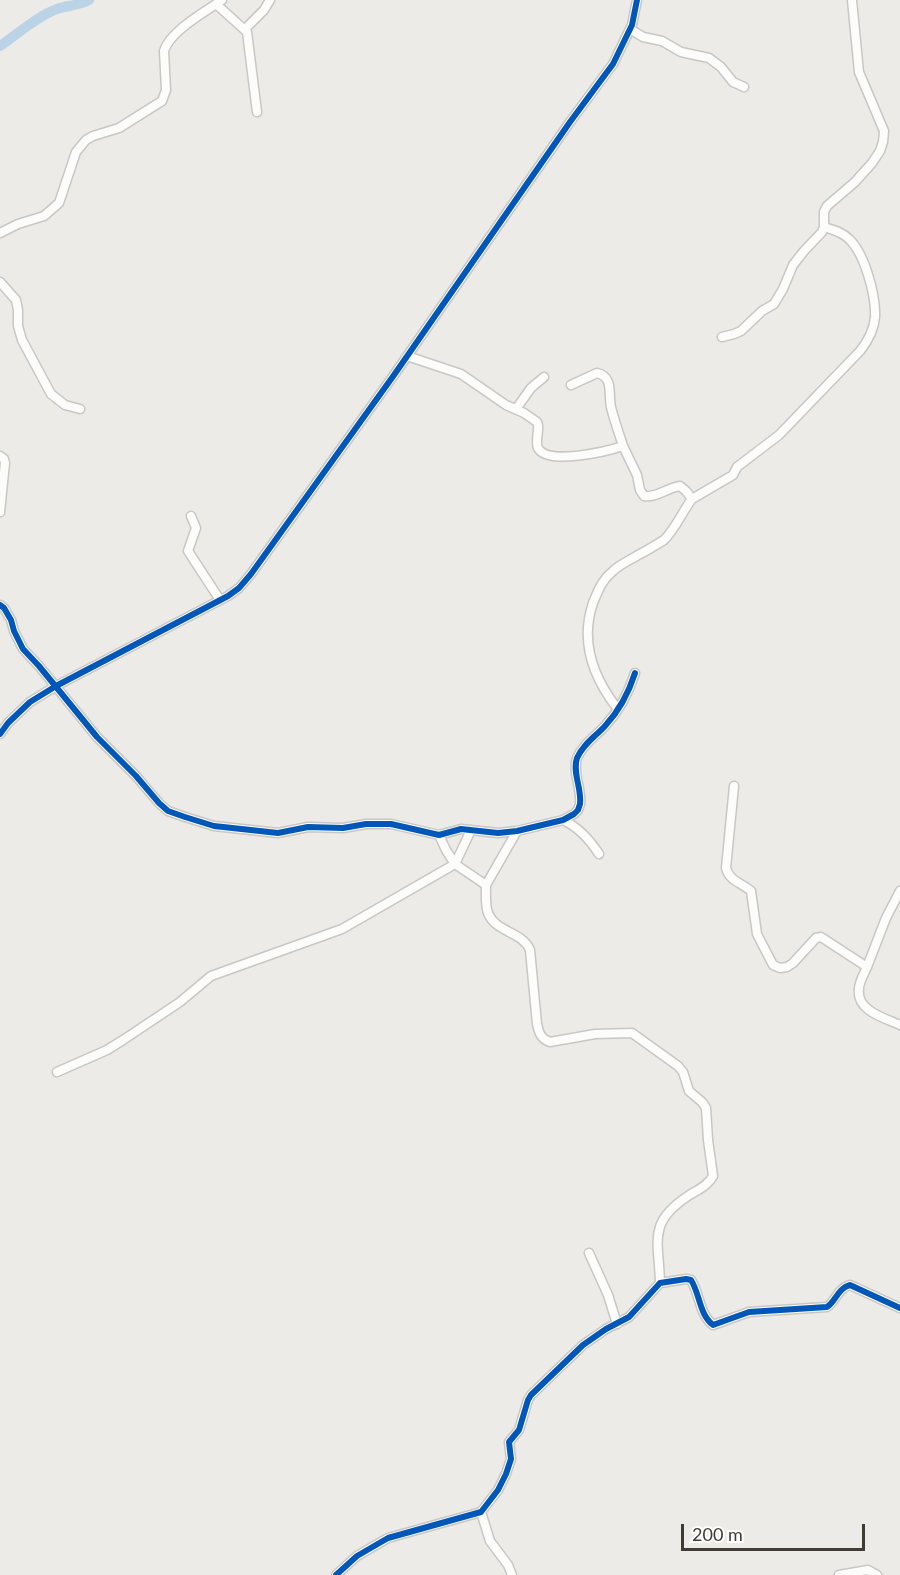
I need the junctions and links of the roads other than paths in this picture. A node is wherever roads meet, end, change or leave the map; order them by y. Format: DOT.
graph roads {
  1 [pos="270,0"];
  2 [pos="637,0"];
  3 [pos="852,0"];
  4 [pos="219,2"];
  5 [pos="245,29"];
  6 [pos="630,29"];
  7 [pos="744,87"];
  8 [pos="257,112"];
  9 [pos="824,227"];
  10 [pos="0,233"];
  11 [pos="0,282"];
  12 [pos="722,337"];
  13 [pos="407,356"];
  14 [pos="544,377"];
  15 [pos="571,385"];
  16 [pos="80,409"];
  17 [pos="516,410"];
  18 [pos="623,446"];
  19 [pos="0,456"];
  20 [pos="692,499"];
  21 [pos="0,512"];
  22 [pos="191,516"];
  23 [pos="220,600"];
  24 [pos="0,605"];
  25 [pos="635,674"];
  26 [pos="56,686"];
  27 [pos="617,708"];
  28 [pos="0,734"];
  29 [pos="734,786"];
  30 [pos="564,820"];
  31 [pos="471,830"];
  32 [pos="517,831"];
  33 [pos="440,835"];
  34 [pos="598,854"];
  35 [pos="455,864"];
  36 [pos="486,885"];
  37 [pos="900,891"];
  38 [pos="867,967"];
  39 [pos="900,1024"];
  40 [pos="57,1072"];
  41 [pos="590,1253"];
  42 [pos="660,1283"];
  43 [pos="900,1308"];
  44 [pos="617,1324"];
  45 [pos="481,1512"];
  46 [pos="336,1575"];
  47 [pos="512,1575"];
  48 [pos="839,1575"];
  49 [pos="877,1575"];
  1 -- 5 [label="street"];
  2 -- 6 [label="street"];
  3 -- 9 [label="street"];
  4 -- 5 [label="street"];
  4 -- 10 [label="street"];
  5 -- 8 [label="street"];
  6 -- 7 [label="street"];
  6 -- 13 [label="street"];
  9 -- 12 [label="street"];
  9 -- 20 [label="street"];
  11 -- 16 [label="street"];
  13 -- 17 [label="street"];
  13 -- 23 [label="street"];
  14 -- 17 [label="street"];
  15 -- 18 [label="street"];
  17 -- 18 [label="street"];
  18 -- 20 [label="street"];
  19 -- 21 [label="street"];
  20 -- 27 [label="street"];
  22 -- 23 [label="street"];
  23 -- 26 [label="street"];
  24 -- 26 [label="street"];
  25 -- 27 [label="street"];
  26 -- 28 [label="street"];
  26 -- 33 [label="street"];
  27 -- 30 [label="street"];
  29 -- 38 [label="street"];
  30 -- 32 [label="street"];
  30 -- 34 [label="street"];
  31 -- 32 [label="street"];
  31 -- 33 [label="street"];
  31 -- 35 [label="street"];
  32 -- 36 [label="street"];
  33 -- 35 [label="street"];
  35 -- 36 [label="street"];
  35 -- 40 [label="street"];
  36 -- 42 [label="street"];
  37 -- 38 [label="street"];
  38 -- 39 [label="street"];
  41 -- 44 [label="street"];
  42 -- 43 [label="street"];
  42 -- 44 [label="street"];
  44 -- 45 [label="street"];
  45 -- 46 [label="street"];
  45 -- 47 [label="street"];
  48 -- 49 [label="street"];
}
